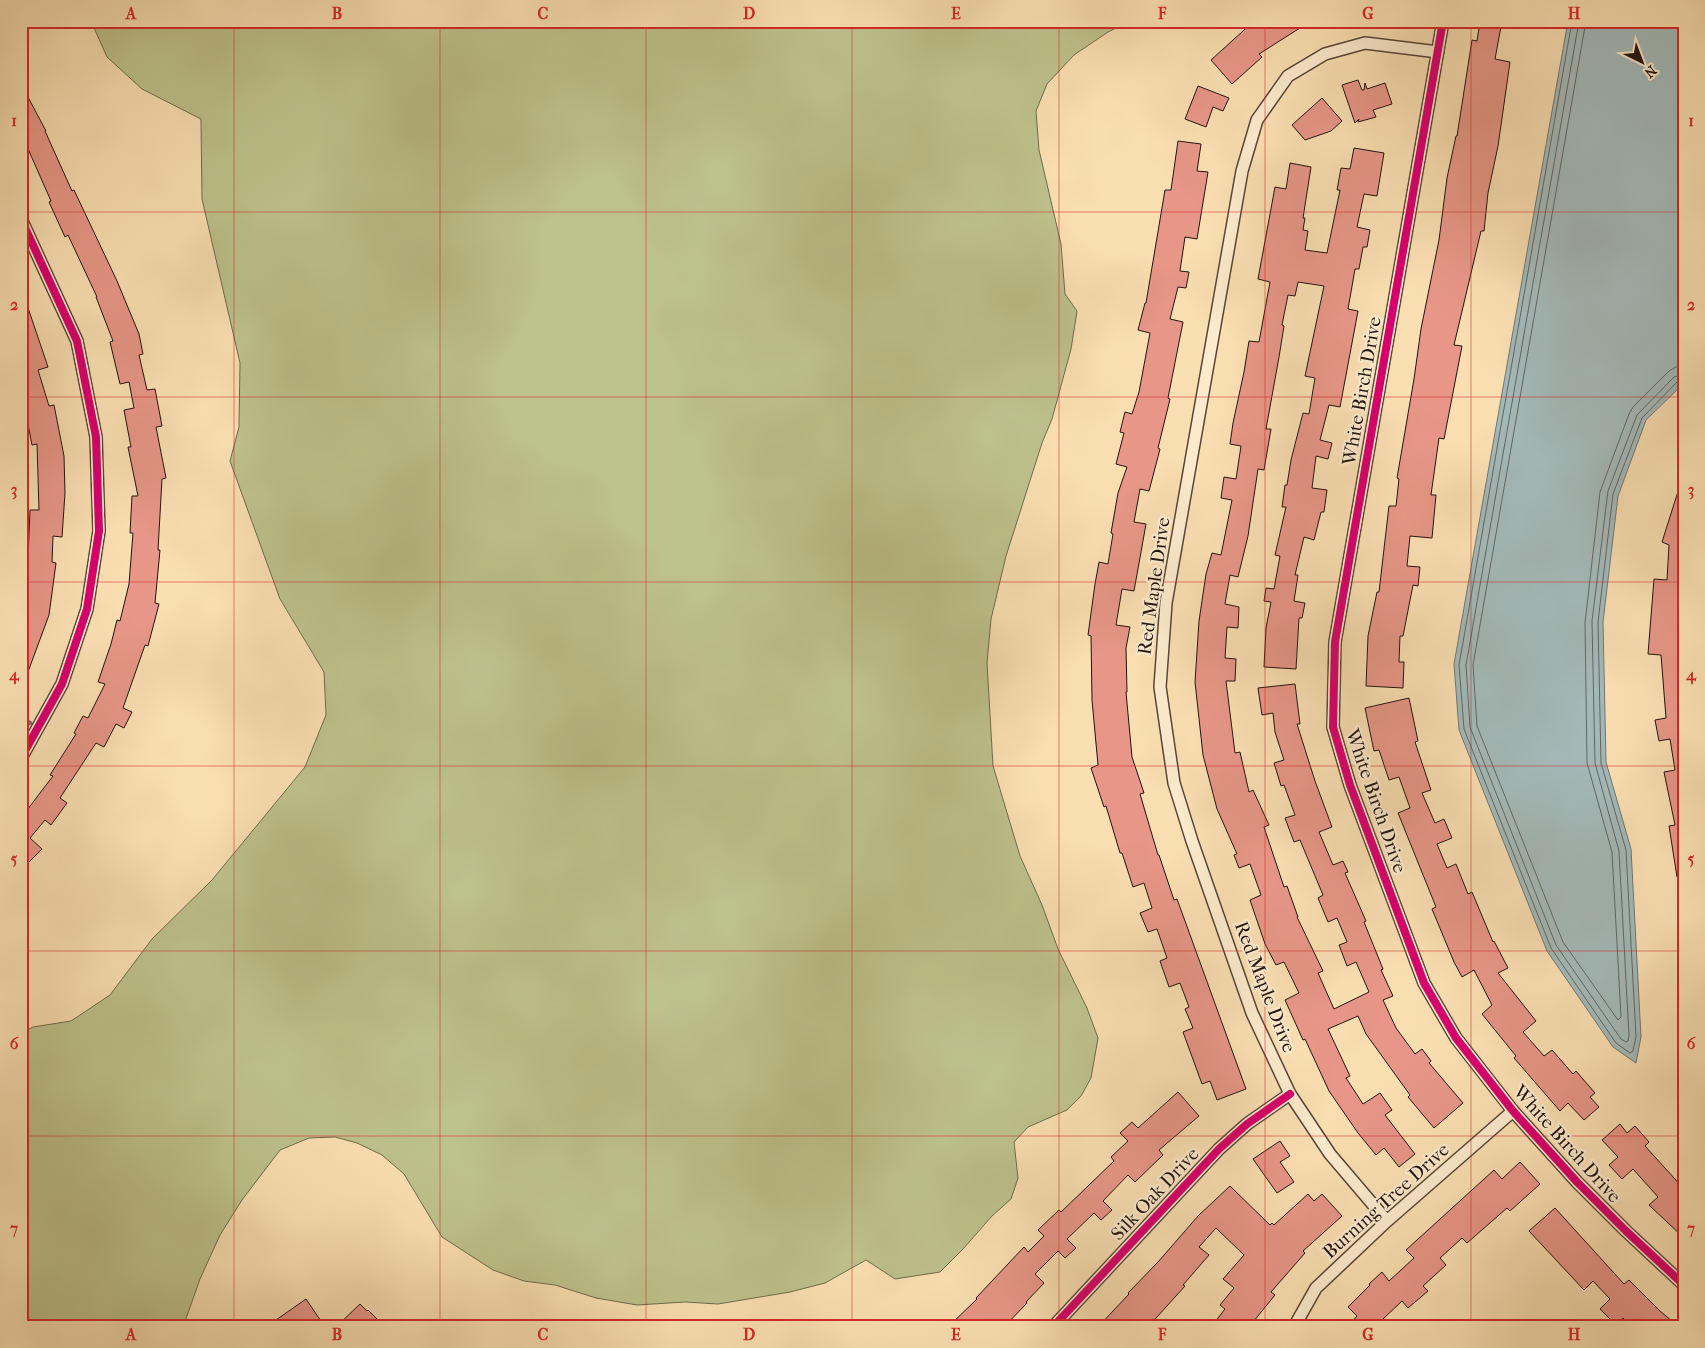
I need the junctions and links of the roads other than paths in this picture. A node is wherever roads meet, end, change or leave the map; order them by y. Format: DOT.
graph roads {
  1 [pos="1443,21"];
  2 [pos="1438,52"];
  3 [pos="21,219"];
  4 [pos="21,758"];
  5 [pos="1290,1094"];
  6 [pos="1513,1111"];
  7 [pos="1387,1221"];
  8 [pos="1684,1285"];
  9 [pos="1053,1327"];
  10 [pos="1294,1327"];
  1 -- 2 [label="street, White Birch Drive"];
  2 -- 5 [label="street, Red Maple Drive"];
  2 -- 6 [label="street, White Birch Drive"];
  3 -- 4 [label="street"];
  5 -- 7 [label="street, Red Maple Drive"];
  5 -- 9 [label="street, Silk Oak Drive"];
  6 -- 7 [label="street, Burning Tree Drive"];
  6 -- 8 [label="street, White Birch Drive"];
  7 -- 10 [label="street, Burning Tree Drive"];
}
